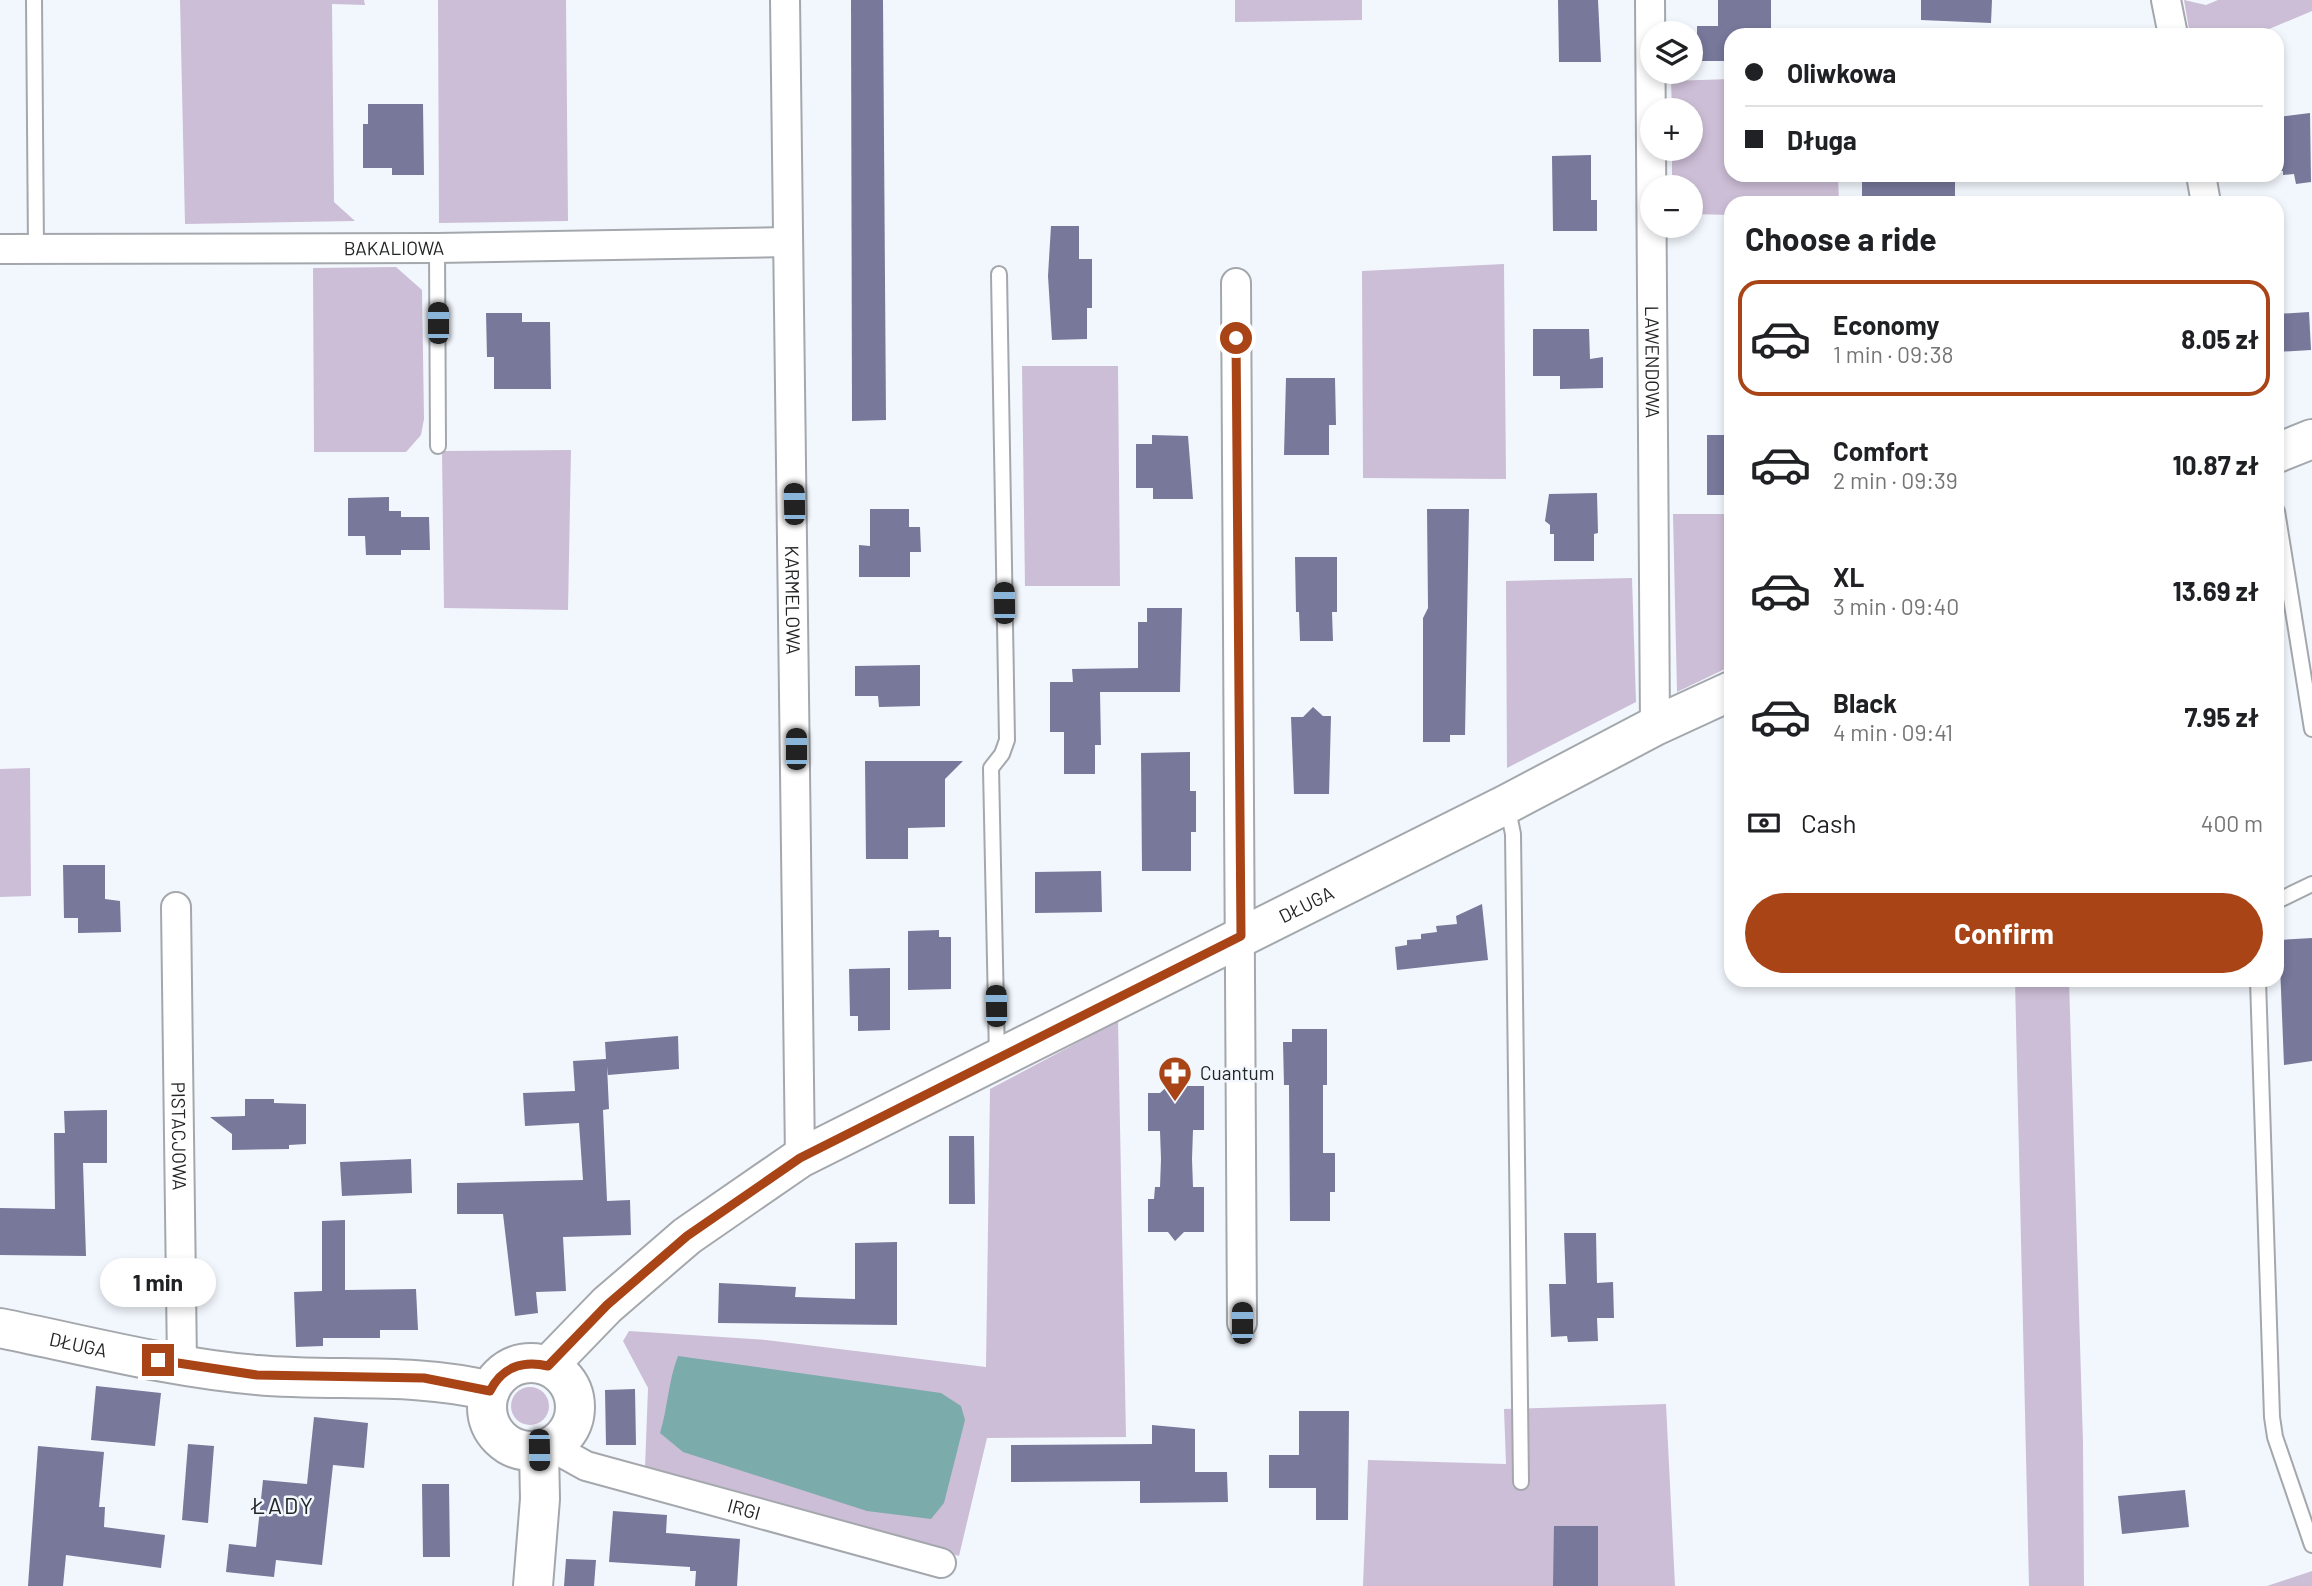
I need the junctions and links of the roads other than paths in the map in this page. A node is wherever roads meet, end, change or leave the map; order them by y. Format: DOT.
graph roads {
  1 [pos="34,0"];
  2 [pos="785,0"];
  3 [pos="1650,0"];
  4 [pos="2166,0"];
  5 [pos="2172,28"];
  6 [pos="788,242"];
  7 [pos="437,248"];
  8 [pos="0,249"];
  9 [pos="36,249"];
  10 [pos="999,274"];
  11 [pos="1236,284"];
  12 [pos="2312,439"];
  13 [pos="438,446"];
  14 [pos="2284,450"];
  15 [pos="2284,558"];
  16 [pos="2297,645"];
  17 [pos="2312,656"];
  18 [pos="1724,694"];
  19 [pos="1655,726"];
  20 [pos="2312,729"];
  21 [pos="1507,804"];
  22 [pos="2312,884"];
  23 [pos="2284,898"];
  24 [pos="176,908"];
  25 [pos="1241,936"];
  26 [pos="2258,987"];
  27 [pos="997,1059"];
  28 [pos="800,1158"];
  29 [pos="1242,1323"];
  30 [pos="0,1328"];
  31 [pos="182,1364"];
  32 [pos="548,1366"];
  33 [pos="490,1391"];
  34 [pos="544,1448"];
  35 [pos="1521,1482"];
  36 [pos="2312,1545"];
  37 [pos="941,1563"];
  38 [pos="533,1586"];
  1 -- 9 [label="lane"];
  2 -- 6 [label="street, KARMELOWA"];
  3 -- 19 [label="street, LAWENDOWA"];
  4 -- 5 [label="street"];
  6 -- 7 [label="street, BAKALIOWA"];
  6 -- 28 [label="street, KARMELOWA"];
  7 -- 9 [label="street, BAKALIOWA"];
  7 -- 13 [label="lane"];
  8 -- 9 [label="street, BAKALIOWA"];
  10 -- 27 [label="lane"];
  11 -- 25 [label="street"];
  12 -- 14 [label="street"];
  15 -- 16 [label="lane"];
  16 -- 17 [label="lane"];
  16 -- 20 [label="lane"];
  18 -- 19 [label="street, DŁUGA"];
  19 -- 21 [label="street, DŁUGA"];
  21 -- 25 [label="street, DŁUGA"];
  21 -- 35 [label="lane"];
  22 -- 23 [label="lane"];
  24 -- 31 [label="street, PISTACJOWA"];
  25 -- 27 [label="street, DŁUGA"];
  25 -- 29 [label="street"];
  26 -- 36 [label="lane"];
  27 -- 28 [label="street, DŁUGA"];
  28 -- 32 [label="street, DŁUGA"];
  30 -- 31 [label="street, DŁUGA"];
  31 -- 33 [label="street, DŁUGA"];
  32 -- 33 [label="street"];
  32 -- 34 [label="street"];
  33 -- 34 [label="street"];
  34 -- 37 [label="street, IRGI"];
  34 -- 38 [label="street"];
}
